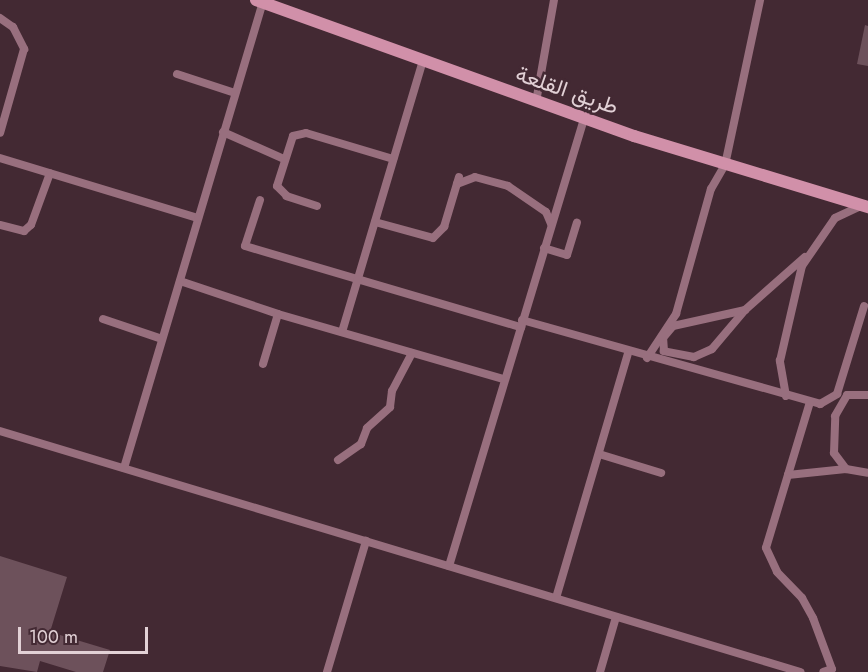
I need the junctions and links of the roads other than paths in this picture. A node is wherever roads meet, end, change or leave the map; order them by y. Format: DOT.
graph roads {
  1 [pos="555,0"];
  2 [pos="760,0"];
  3 [pos="260,1"];
  4 [pos="0,18"];
  5 [pos="423,61"];
  6 [pos="177,74"];
  7 [pos="235,93"];
  8 [pos="536,102"];
  9 [pos="584,118"];
  10 [pos="224,132"];
  11 [pos="0,133"];
  12 [pos="0,159"];
  13 [pos="284,159"];
  14 [pos="393,159"];
  15 [pos="725,165"];
  16 [pos="50,173"];
  17 [pos="260,200"];
  18 [pos="317,206"];
  19 [pos="866,206"];
  20 [pos="198,218"];
  21 [pos="375,222"];
  22 [pos="577,223"];
  23 [pos="0,225"];
  24 [pos="551,225"];
  25 [pos="544,248"];
  26 [pos="805,257"];
  27 [pos="357,278"];
  28 [pos="180,281"];
  29 [pos="864,306"];
  30 [pos="745,310"];
  31 [pos="278,314"];
  32 [pos="104,319"];
  33 [pos="521,324"];
  34 [pos="342,332"];
  35 [pos="663,338"];
  36 [pos="162,339"];
  37 [pos="412,353"];
  38 [pos="628,353"];
  39 [pos="647,358"];
  40 [pos="263,364"];
  41 [pos="504,379"];
  42 [pos="868,395"];
  43 [pos="786,396"];
  44 [pos="810,402"];
  45 [pos="0,430"];
  46 [pos="599,454"];
  47 [pos="338,460"];
  48 [pos="124,468"];
  49 [pos="846,469"];
  50 [pos="661,473"];
  51 [pos="868,473"];
  52 [pos="788,475"];
  53 [pos="366,541"];
  54 [pos="449,566"];
  55 [pos="556,598"];
  56 [pos="616,617"];
  57 [pos="327,672"];
  58 [pos="600,672"];
  59 [pos="800,672"];
  60 [pos="823,672"];
  1 -- 8 [label="street"];
  2 -- 15 [label="street"];
  3 -- 5 [label="street, طريق القلعة"];
  3 -- 7 [label="street"];
  4 -- 11 [label="street"];
  5 -- 8 [label="street, طريق القلعة"];
  5 -- 14 [label="street"];
  6 -- 7 [label="street"];
  7 -- 10 [label="street"];
  8 -- 9 [label="street, طريق القلعة"];
  9 -- 15 [label="street, طريق القلعة"];
  9 -- 24 [label="street"];
  10 -- 13 [label="street"];
  10 -- 20 [label="street"];
  12 -- 16 [label="street"];
  13 -- 14 [label="street"];
  13 -- 18 [label="street"];
  14 -- 21 [label="street"];
  15 -- 19 [label="street, طريق القلعة"];
  15 -- 35 [label="street"];
  16 -- 20 [label="street"];
  16 -- 23 [label="street"];
  17 -- 27 [label="street"];
  19 -- 26 [label="street"];
  20 -- 28 [label="street"];
  21 -- 24 [label="street"];
  21 -- 27 [label="street"];
  22 -- 25 [label="street"];
  24 -- 25 [label="street"];
  25 -- 33 [label="street"];
  26 -- 30 [label="street"];
  26 -- 43 [label="street"];
  27 -- 33 [label="street"];
  27 -- 34 [label="street"];
  28 -- 31 [label="street"];
  28 -- 36 [label="street"];
  29 -- 44 [label="street"];
  30 -- 35 [label="street"];
  30 -- 35 [label="street"];
  31 -- 34 [label="street"];
  31 -- 40 [label="street"];
  32 -- 36 [label="street"];
  33 -- 38 [label="street"];
  33 -- 41 [label="street"];
  34 -- 37 [label="street"];
  35 -- 39 [label="street"];
  36 -- 48 [label="street"];
  37 -- 41 [label="street"];
  37 -- 47 [label="street"];
  38 -- 39 [label="street"];
  38 -- 46 [label="street"];
  39 -- 43 [label="street"];
  41 -- 54 [label="street"];
  42 -- 49 [label="street"];
  43 -- 44 [label="street"];
  44 -- 52 [label="street"];
  45 -- 48 [label="street"];
  46 -- 50 [label="street"];
  46 -- 55 [label="street"];
  48 -- 53 [label="street"];
  49 -- 51 [label="street"];
  49 -- 52 [label="street"];
  52 -- 60 [label="street"];
  53 -- 54 [label="street"];
  53 -- 57 [label="street"];
  54 -- 55 [label="street"];
  55 -- 56 [label="street"];
  56 -- 58 [label="street"];
  56 -- 59 [label="street"];
}
